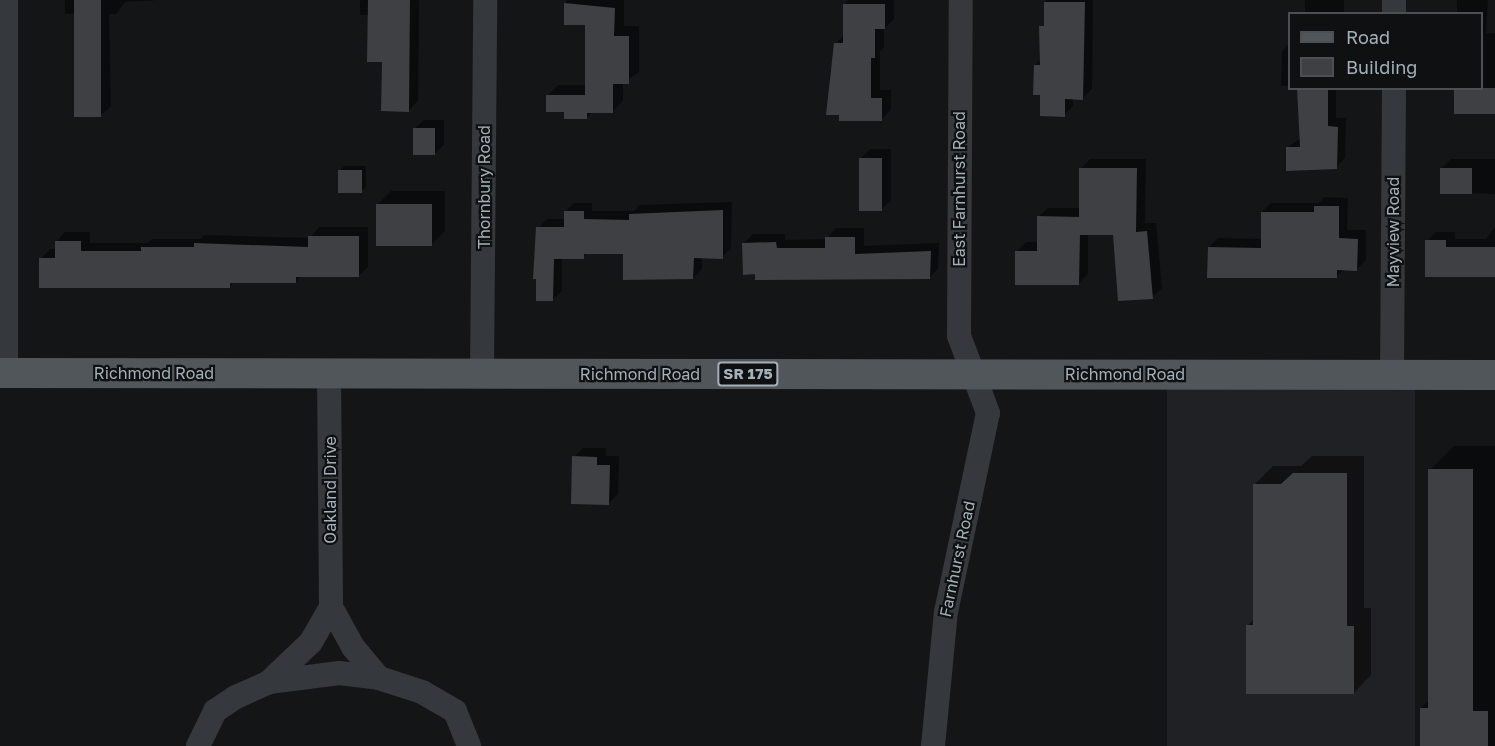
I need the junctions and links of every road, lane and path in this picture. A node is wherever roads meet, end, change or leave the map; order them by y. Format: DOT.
graph roads {
  1 [pos="6,0"];
  2 [pos="485,0"];
  3 [pos="961,0"];
  4 [pos="1394,90"];
  5 [pos="3,373"];
  6 [pos="329,373"];
  7 [pos="482,373"];
  8 [pos="976,375"];
  9 [pos="1392,375"];
  10 [pos="1495,375"];
  11 [pos="331,607"];
  12 [pos="379,678"];
  13 [pos="269,682"];
  14 [pos="198,746"];
  15 [pos="469,746"];
  16 [pos="933,746"];
  1 -- 5 [label="street"];
  2 -- 7 [label="street, Thornbury Road"];
  3 -- 8 [label="street, East Farnhurst Road"];
  4 -- 9 [label="street, Mayview Road"];
  5 -- 6 [label="main road, Richmond Road / SR 175"];
  6 -- 7 [label="main road, Richmond Road / SR 175"];
  6 -- 11 [label="street, Oakland Drive"];
  7 -- 8 [label="main road, Richmond Road / SR 175"];
  8 -- 9 [label="main road, Richmond Road / SR 175"];
  8 -- 16 [label="street, Farnhurst Road"];
  9 -- 10 [label="main road, Richmond Road / SR 175"];
  11 -- 12 [label="street"];
  11 -- 13 [label="street"];
  12 -- 13 [label="street"];
  12 -- 15 [label="street"];
  13 -- 14 [label="street"];
}
